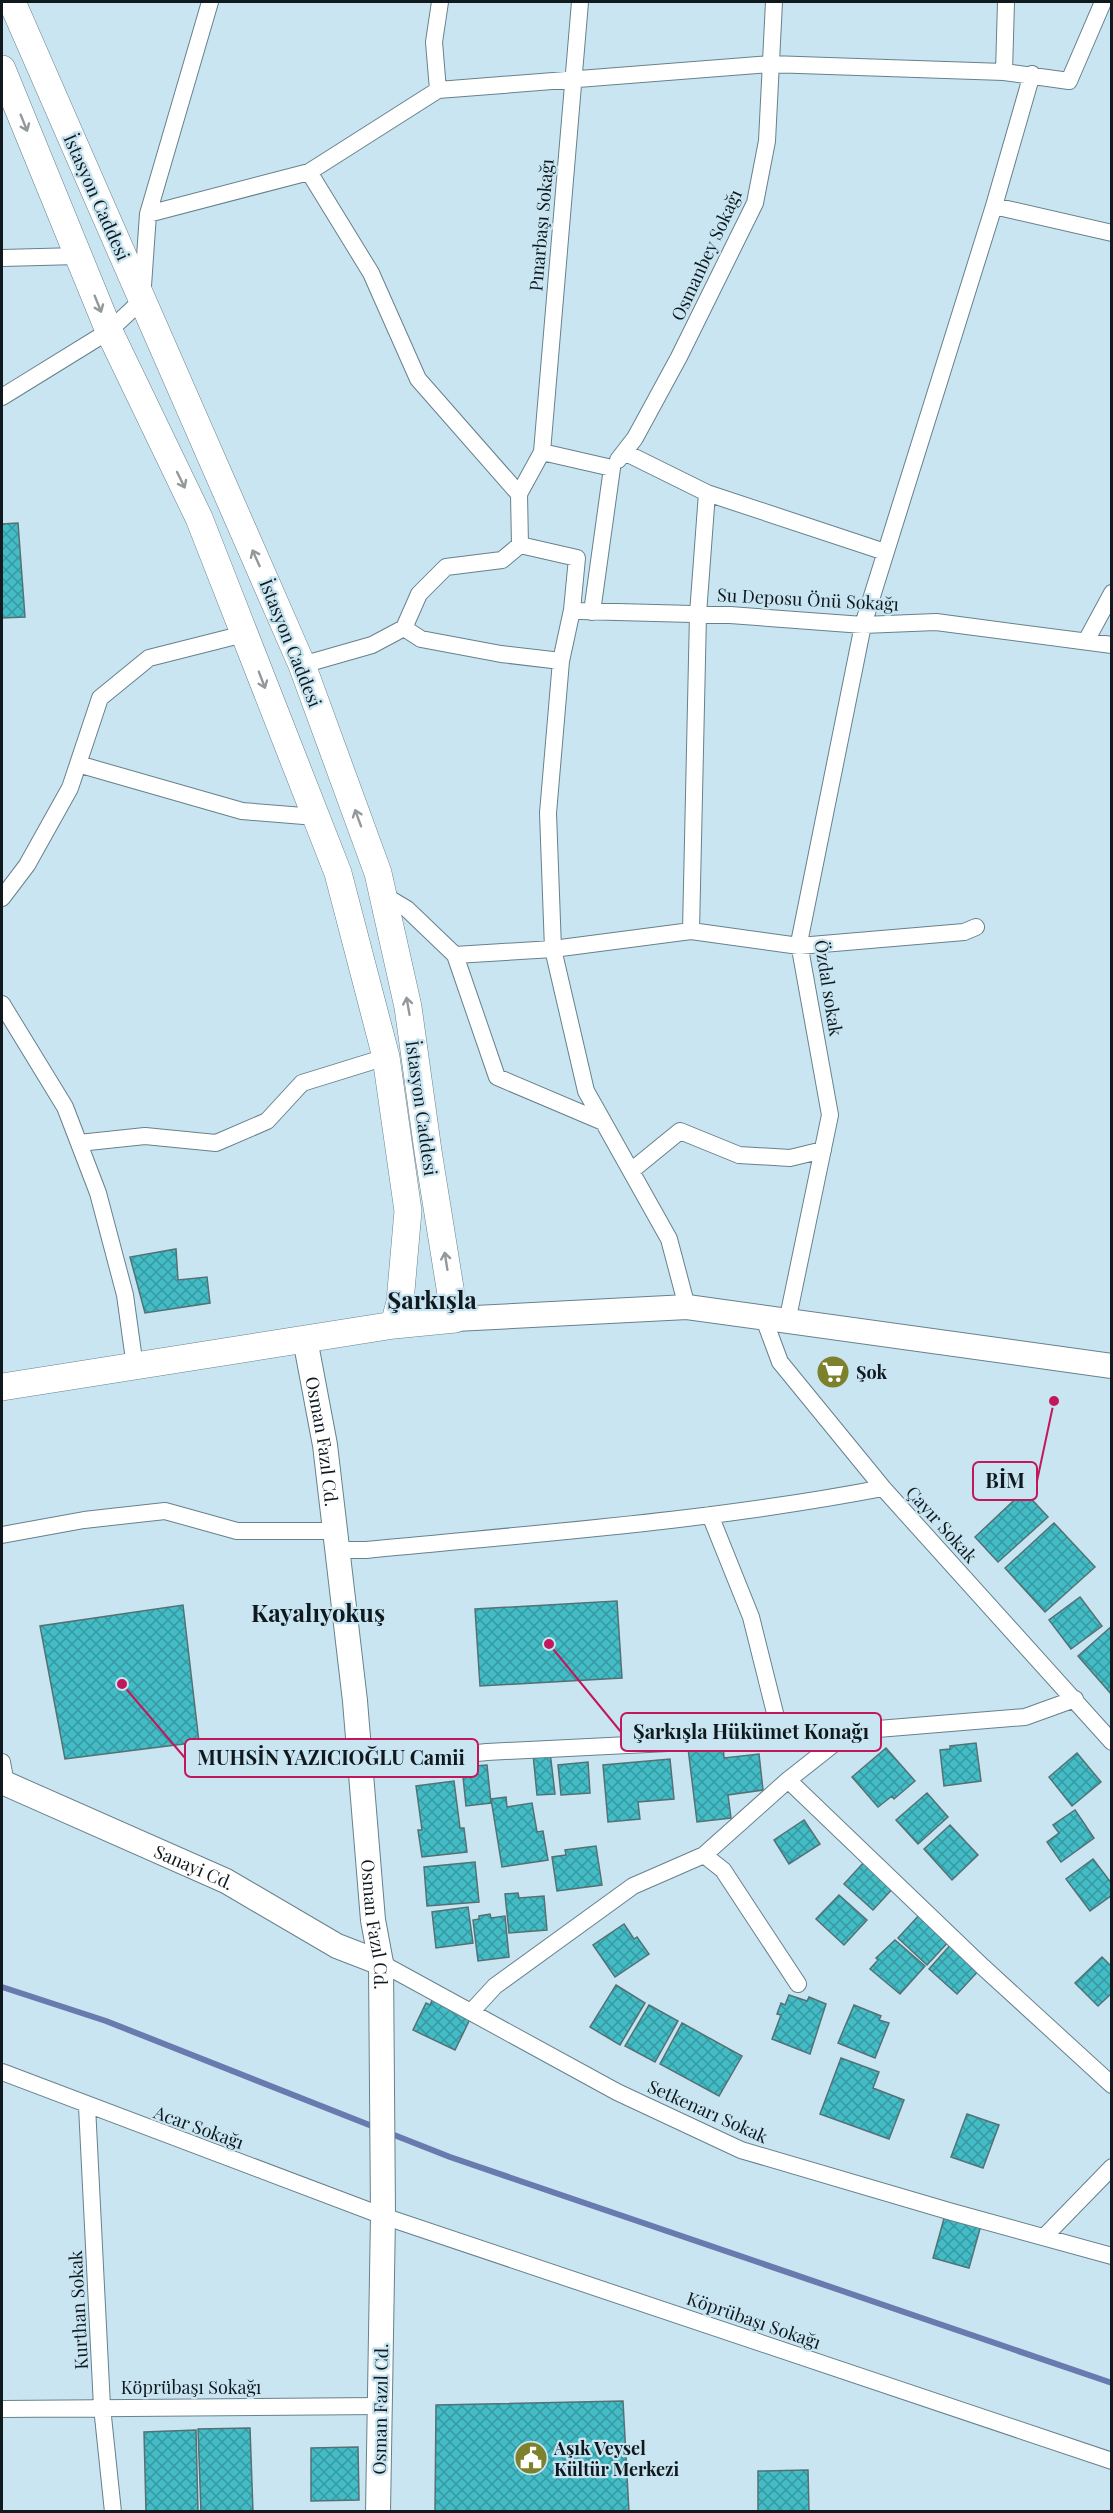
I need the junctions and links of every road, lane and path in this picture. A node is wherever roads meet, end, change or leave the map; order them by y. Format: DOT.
graph roads {
  1 [pos="12,2"];
  2 [pos="210,2"];
  3 [pos="440,2"];
  4 [pos="580,2"];
  5 [pos="774,2"];
  6 [pos="1006,2"];
  7 [pos="1103,2"];
  8 [pos="770,64"];
  9 [pos="2,69"];
  10 [pos="1004,72"];
  11 [pos="1032,74"];
  12 [pos="574,80"];
  13 [pos="438,90"];
  14 [pos="309,172"];
  15 [pos="994,206"];
  16 [pos="148,214"];
  17 [pos="1112,233"];
  18 [pos="78,256"];
  19 [pos="2,258"];
  20 [pos="142,300"];
  21 [pos="109,331"];
  22 [pos="2,397"];
  23 [pos="542,452"];
  24 [pos="624,452"];
  25 [pos="612,468"];
  26 [pos="707,493"];
  27 [pos="519,495"];
  28 [pos="520,546"];
  29 [pos="885,552"];
  30 [pos="1112,593"];
  31 [pos="572,610"];
  32 [pos="592,612"];
  33 [pos="698,614"];
  34 [pos="863,625"];
  35 [pos="404,628"];
  36 [pos="244,634"];
  37 [pos="1086,640"];
  38 [pos="1112,645"];
  39 [pos="561,661"];
  40 [pos="302,665"];
  41 [pos="78,764"];
  42 [pos="316,817"];
  43 [pos="382,894"];
  44 [pos="2,898"];
  45 [pos="976,927"];
  46 [pos="691,931"];
  47 [pos="799,946"];
  48 [pos="552,949"];
  49 [pos="455,955"];
  50 [pos="2,1004"];
  51 [pos="386,1057"];
  52 [pos="603,1122"];
  53 [pos="79,1143"];
  54 [pos="823,1150"];
  55 [pos="631,1171"];
  56 [pos="687,1307"];
  57 [pos="455,1319"];
  58 [pos="776,1321"];
  59 [pos="394,1325"];
  60 [pos="305,1339"];
  61 [pos="1112,1365"];
  62 [pos="135,1367"];
  63 [pos="2,1387"];
  64 [pos="883,1488"];
  65 [pos="710,1515"];
  66 [pos="2,1535"];
  67 [pos="336,1540"];
  68 [pos="1075,1699"];
  69 [pos="850,1731"];
  70 [pos="781,1737"];
  71 [pos="1112,1742"];
  72 [pos="360,1765"];
  73 [pos="3,1776"];
  74 [pos="788,1780"];
  75 [pos="704,1856"];
  76 [pos="381,1963"];
  77 [pos="798,1984"];
  78 [pos="472,2011"];
  79 [pos="2,2072"];
  80 [pos="1112,2085"];
  81 [pos="87,2106"];
  82 [pos="1112,2167"];
  83 [pos="383,2207"];
  84 [pos="1044,2237"];
  85 [pos="1112,2256"];
  86 [pos="380,2406"];
  87 [pos="102,2407"];
  88 [pos="2,2409"];
  89 [pos="1112,2462"];
  90 [pos="113,2511"];
  91 [pos="378,2511"];
  1 -- 20 [label="main road, İstasyon Caddesi"];
  2 -- 16 [label="street"];
  3 -- 13 [label="street"];
  4 -- 12 [label="street, Pınarbaşı Sokağı"];
  5 -- 8 [label="street, Osmanbey Sokağı"];
  6 -- 10 [label="street"];
  7 -- 11 [label="street"];
  8 -- 10 [label="street"];
  8 -- 12 [label="street"];
  8 -- 24 [label="street, Osmanbey Sokağı"];
  9 -- 18 [label="main road, İstasyon Caddesi, one-way"];
  10 -- 11 [label="street"];
  11 -- 15 [label="street, Özdal sokak"];
  12 -- 13 [label="street"];
  12 -- 23 [label="street, Pınarbaşı Sokağı"];
  13 -- 14 [label="street"];
  14 -- 16 [label="street"];
  14 -- 27 [label="street"];
  15 -- 17 [label="street"];
  15 -- 29 [label="street, Özdal sokak"];
  16 -- 20 [label="street"];
  18 -- 19 [label="street"];
  18 -- 21 [label="main road, İstasyon Caddesi, one-way"];
  20 -- 21 [label="street"];
  40 -- 20 [label="main road, İstasyon Caddesi, one-way"];
  21 -- 22 [label="street"];
  21 -- 36 [label="main road, İstasyon Caddesi, one-way"];
  23 -- 25 [label="street"];
  23 -- 27 [label="street"];
  24 -- 25 [label="street, Osmanbey Sokağı"];
  24 -- 26 [label="street"];
  25 -- 32 [label="street"];
  26 -- 29 [label="street"];
  26 -- 33 [label="street"];
  27 -- 28 [label="street"];
  28 -- 31 [label="street"];
  28 -- 35 [label="street"];
  29 -- 34 [label="street, Özdal sokak"];
  30 -- 37 [label="street"];
  31 -- 32 [label="street, Su Deposu Önü Sokağı"];
  31 -- 39 [label="street"];
  32 -- 33 [label="street, Su Deposu Önü Sokağı"];
  33 -- 34 [label="street, Su Deposu Önü Sokağı"];
  33 -- 46 [label="street"];
  34 -- 37 [label="street, Su Deposu Önü Sokağı"];
  34 -- 47 [label="street, Özdal sokak"];
  35 -- 39 [label="street"];
  35 -- 40 [label="street"];
  36 -- 41 [label="street"];
  36 -- 42 [label="main road, İstasyon Caddesi, one-way"];
  37 -- 38 [label="street, Su Deposu Önü Sokağı"];
  39 -- 48 [label="street"];
  43 -- 40 [label="main road, İstasyon Caddesi, one-way"];
  41 -- 42 [label="street"];
  41 -- 44 [label="street"];
  42 -- 51 [label="main road, İstasyon Caddesi"];
  43 -- 49 [label="street"];
  57 -- 43 [label="main road, İstasyon Caddesi, one-way"];
  45 -- 47 [label="street"];
  46 -- 47 [label="street"];
  46 -- 48 [label="street"];
  47 -- 54 [label="street, Özdal sokak"];
  48 -- 49 [label="street"];
  48 -- 52 [label="street"];
  49 -- 52 [label="street"];
  50 -- 53 [label="street"];
  51 -- 53 [label="street"];
  51 -- 59 [label="main road, İstasyon Caddesi"];
  52 -- 55 [label="street"];
  53 -- 62 [label="street"];
  54 -- 55 [label="street"];
  54 -- 58 [label="street, Özdal sokak"];
  55 -- 56 [label="street"];
  56 -- 57 [label="street"];
  56 -- 58 [label="street"];
  57 -- 59 [label="main road"];
  58 -- 61 [label="street"];
  58 -- 64 [label="street, Çayır Sokak"];
  59 -- 60 [label="main road"];
  60 -- 62 [label="main road"];
  60 -- 67 [label="street, Osman Fazıl Cd."];
  62 -- 63 [label="main road"];
  64 -- 65 [label="street"];
  64 -- 68 [label="street, Çayır Sokak"];
  65 -- 67 [label="street"];
  65 -- 70 [label="street"];
  66 -- 67 [label="street"];
  67 -- 72 [label="street, Osman Fazıl Cd."];
  68 -- 69 [label="street"];
  68 -- 71 [label="street, Çayır Sokak"];
  69 -- 70 [label="street"];
  69 -- 74 [label="street"];
  70 -- 72 [label="street"];
  72 -- 76 [label="street, Osman Fazıl Cd."];
  73 -- 76 [label="street, Sanayi Cd."];
  74 -- 75 [label="street"];
  74 -- 80 [label="street"];
  75 -- 77 [label="street"];
  75 -- 78 [label="street"];
  76 -- 78 [label="street, Setkenarı Sokak"];
  76 -- 83 [label="street, Osman Fazıl Cd."];
  78 -- 84 [label="street, Setkenarı Sokak"];
  79 -- 81 [label="street, Acar Sokağı"];
  81 -- 83 [label="street, Acar Sokağı"];
  81 -- 87 [label="street, Kurthan Sokak"];
  82 -- 84 [label="street"];
  83 -- 86 [label="street, Osman Fazıl Cd."];
  83 -- 89 [label="street, Köprübaşı Sokağı"];
  84 -- 85 [label="street, Setkenarı Sokak"];
  86 -- 87 [label="street, Köprübaşı Sokağı"];
  86 -- 91 [label="street, Osman Fazıl Cd."];
  87 -- 88 [label="street, Köprübaşı Sokağı"];
  87 -- 90 [label="street, Kurthan Sokak"];
}
